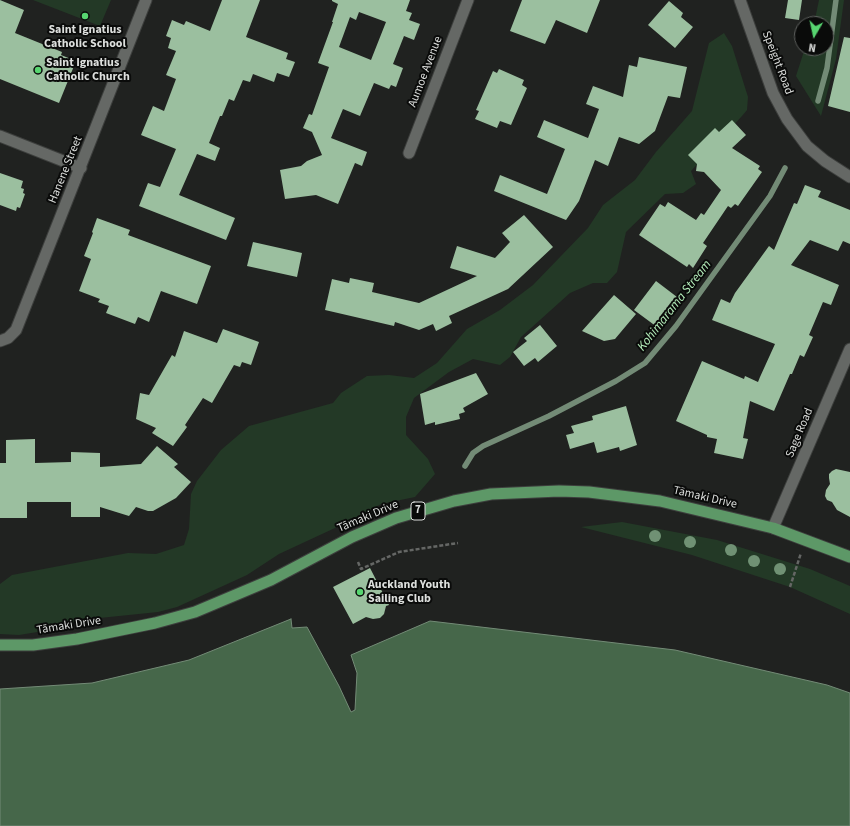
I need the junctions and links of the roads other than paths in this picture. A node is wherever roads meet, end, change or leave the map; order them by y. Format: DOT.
graph roads {
  1 [pos="146,0"];
  2 [pos="468,0"];
  3 [pos="740,0"];
  4 [pos="0,136"];
  5 [pos="408,153"];
  6 [pos="80,168"];
  7 [pos="850,177"];
  8 [pos="0,341"];
  9 [pos="850,349"];
  10 [pos="773,528"];
  11 [pos="850,557"];
  12 [pos="0,645"];
  1 -- 6 [label="street, Hanene Street"];
  2 -- 5 [label="street, Aumoe Avenue"];
  3 -- 7 [label="street, Speight Road"];
  4 -- 6 [label="street"];
  6 -- 8 [label="street, Hanene Street"];
  9 -- 10 [label="street, Sage Road"];
  10 -- 11 [label="main road, Tāmaki Drive / 7"];
  10 -- 12 [label="main road, Tāmaki Drive / 7"];
}
